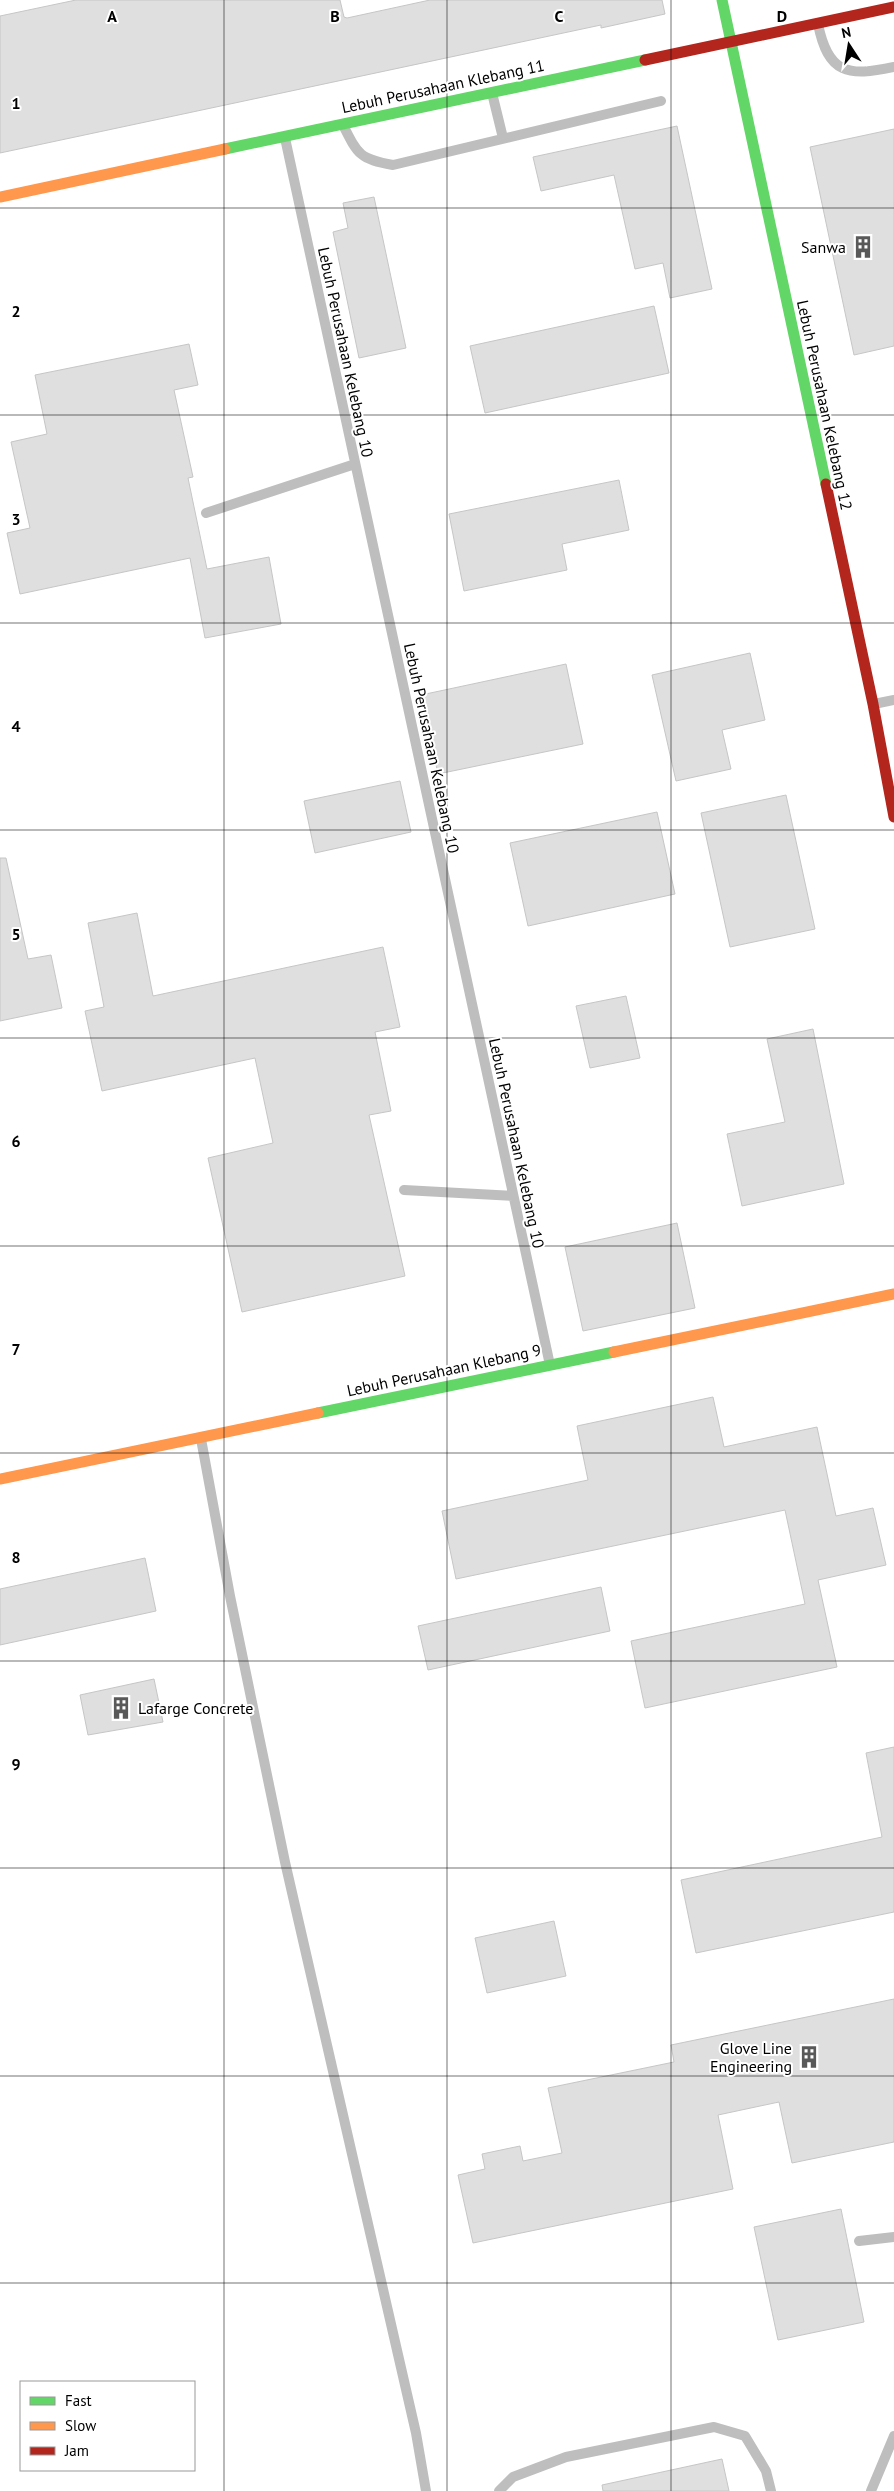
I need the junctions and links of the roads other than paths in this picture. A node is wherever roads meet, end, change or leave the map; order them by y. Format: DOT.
graph roads {
  1 [pos="722,0"];
  2 [pos="894,7"];
  3 [pos="818,23"];
  4 [pos="730,41"];
  5 [pos="894,67"];
  6 [pos="492,92"];
  7 [pos="660,101"];
  8 [pos="343,124"];
  9 [pos="285,137"];
  10 [pos="503,138"];
  11 [pos="0,198"];
  12 [pos="355,464"];
  13 [pos="206,514"];
  14 [pos="894,700"];
  15 [pos="873,704"];
  16 [pos="894,818"];
  17 [pos="404,1190"];
  18 [pos="513,1196"];
  19 [pos="894,1294"];
  20 [pos="550,1365"];
  21 [pos="200,1438"];
  22 [pos="0,1479"];
  23 [pos="894,2237"];
  24 [pos="859,2241"];
  25 [pos="894,2436"];
  26 [pos="426,2491"];
  27 [pos="499,2491"];
  28 [pos="771,2491"];
  29 [pos="872,2491"];
  1 -- 4 [label="street, Lebuh Perusahaan Kelebang 12"];
  2 -- 3 [label="street, Lebuh Perusahaan Klebang 11"];
  3 -- 4 [label="street, Lebuh Perusahaan Klebang 11"];
  3 -- 5 [label="lane"];
  4 -- 6 [label="street, Lebuh Perusahaan Klebang 11"];
  4 -- 15 [label="street, Lebuh Perusahaan Kelebang 12"];
  6 -- 8 [label="street, Lebuh Perusahaan Klebang 11"];
  6 -- 10 [label="lane"];
  7 -- 10 [label="lane"];
  8 -- 9 [label="street, Lebuh Perusahaan Klebang 11"];
  8 -- 10 [label="lane"];
  9 -- 11 [label="street, Lebuh Perusahaan Klebang 11"];
  9 -- 12 [label="lane, Lebuh Perusahaan Kelebang 10"];
  12 -- 13 [label="lane"];
  12 -- 18 [label="lane, Lebuh Perusahaan Kelebang 10"];
  14 -- 15 [label="lane"];
  15 -- 16 [label="street, Lebuh Perusahaan Kelebang 12"];
  17 -- 18 [label="lane"];
  18 -- 20 [label="lane, Lebuh Perusahaan Kelebang 10"];
  19 -- 20 [label="street, Lebuh Perusahaan Klebang 9"];
  20 -- 21 [label="street, Lebuh Perusahaan Klebang 9"];
  21 -- 22 [label="street, Lebuh Perusahaan Klebang 9"];
  21 -- 26 [label="lane"];
  23 -- 24 [label="lane"];
  25 -- 29 [label="lane"];
  27 -- 28 [label="lane"];
}
